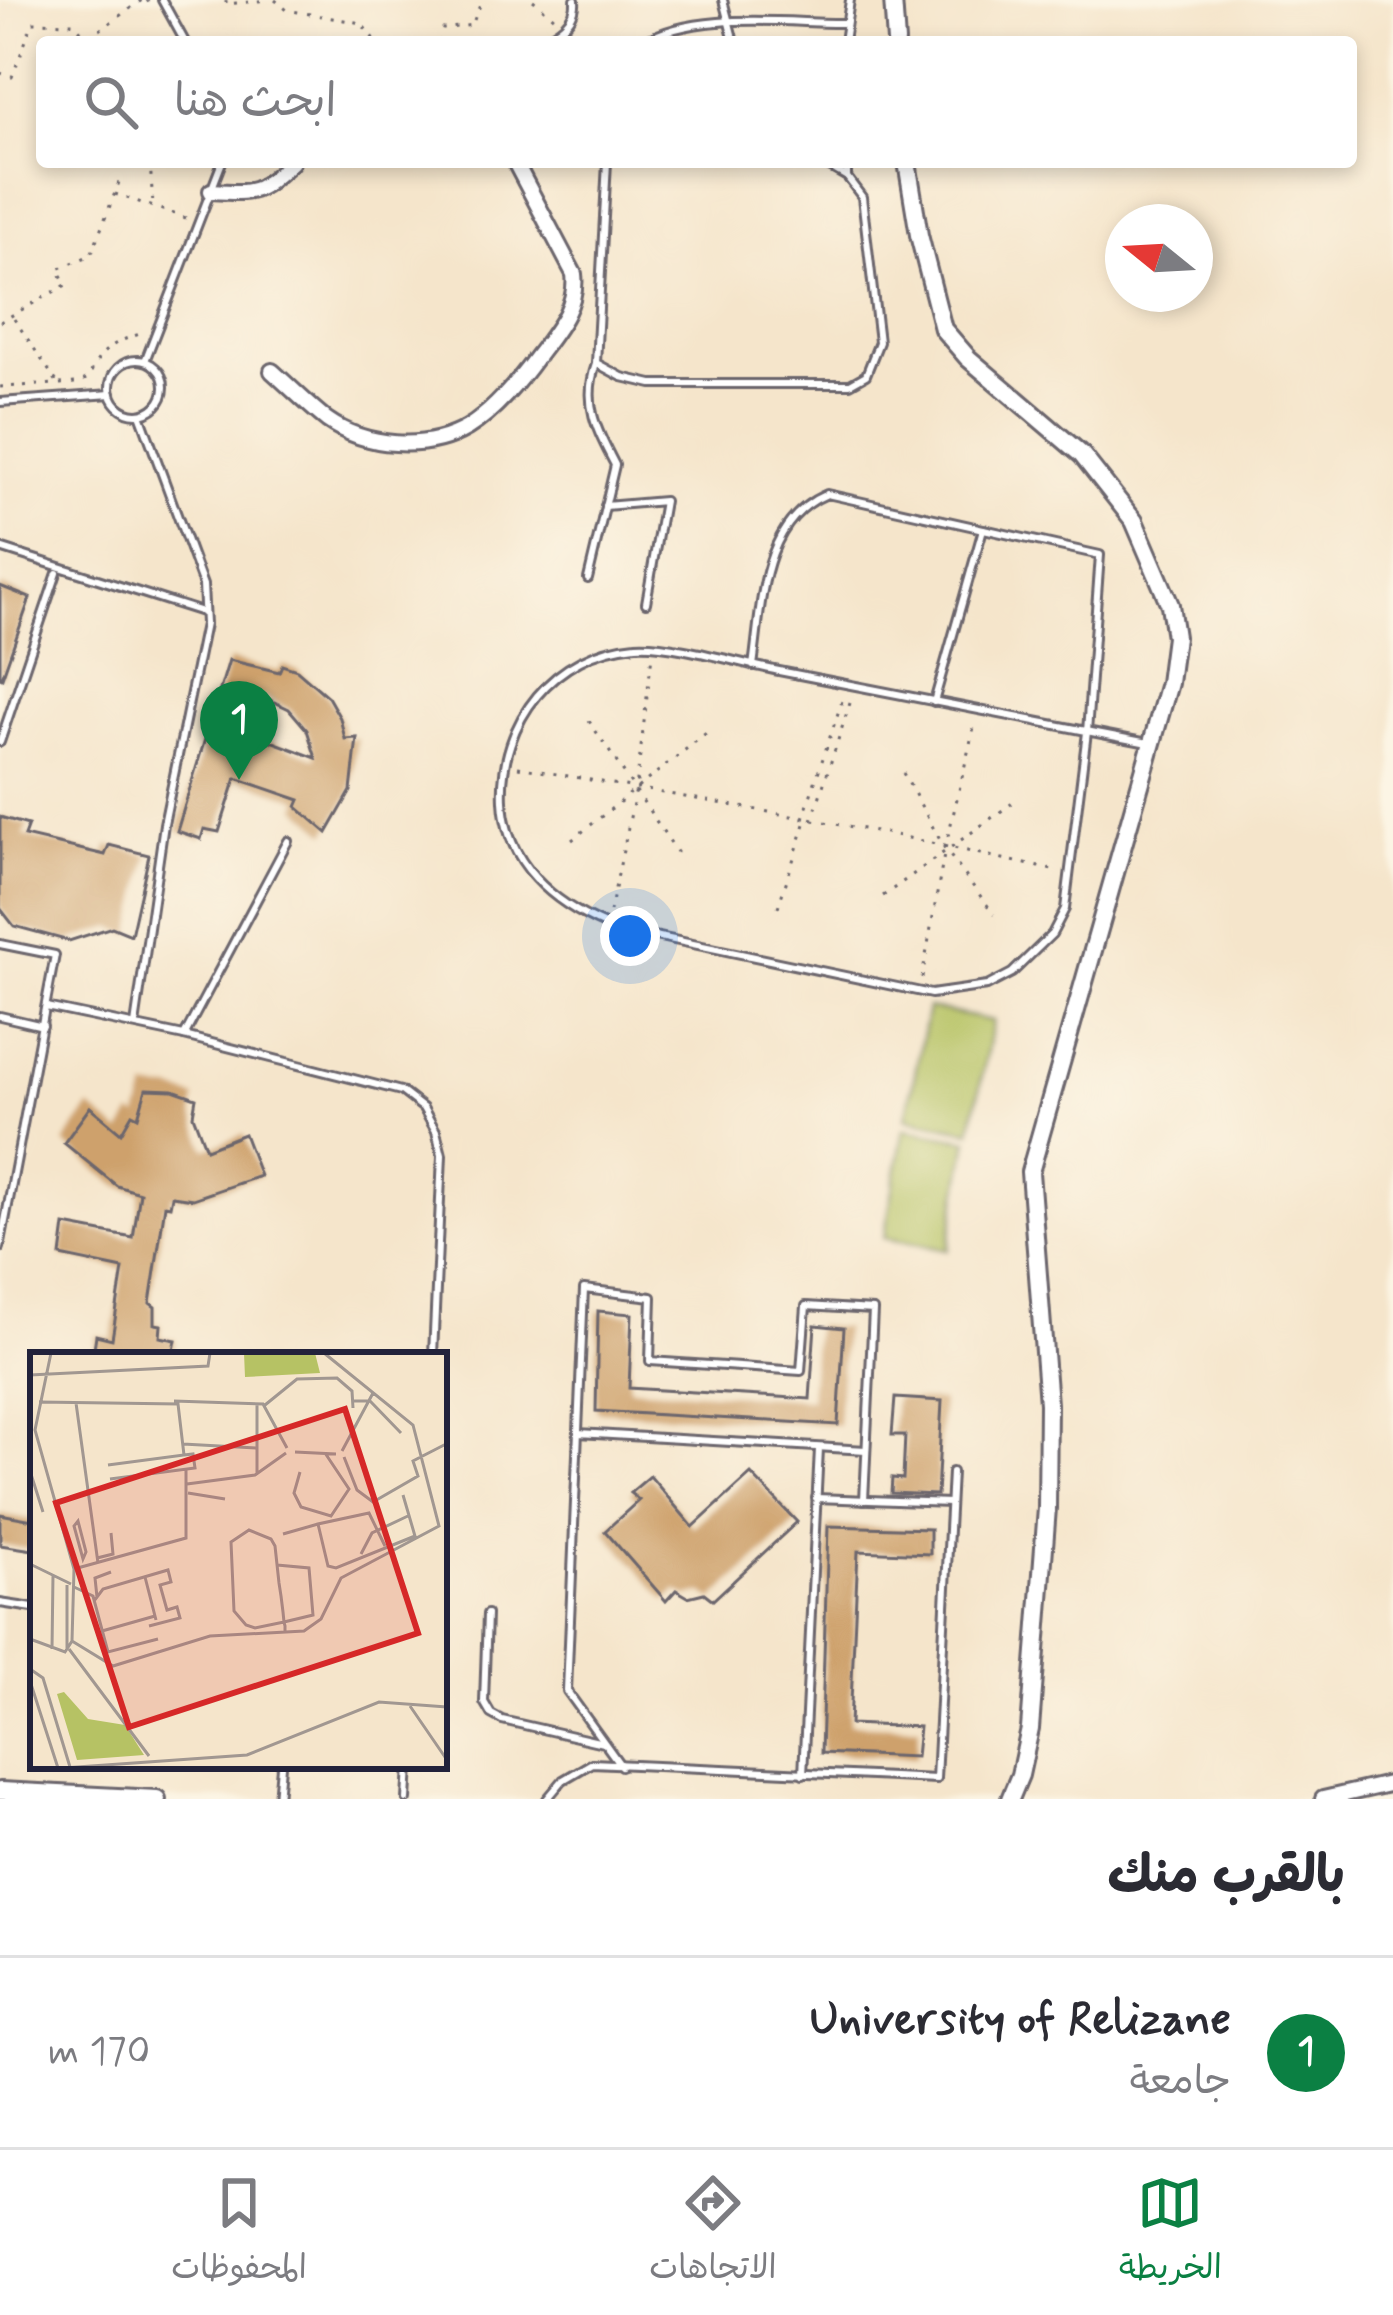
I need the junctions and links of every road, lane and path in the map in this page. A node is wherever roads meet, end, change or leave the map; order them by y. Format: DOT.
graph roads {
  1 [pos="142,0"];
  2 [pos="162,0"];
  3 [pos="226,0"];
  4 [pos="272,0"];
  5 [pos="482,0"];
  6 [pos="533,0"];
  7 [pos="575,0"];
  8 [pos="723,0"];
  9 [pos="850,0"];
  10 [pos="893,0"];
  11 [pos="729,23"];
  12 [pos="844,23"];
  13 [pos="564,25"];
  14 [pos="86,36"];
  15 [pos="95,36"];
  16 [pos="182,36"];
  17 [pos="371,36"];
  18 [pos="441,36"];
  19 [pos="548,36"];
  20 [pos="656,36"];
  21 [pos="732,36"];
  22 [pos="844,36"];
  23 [pos="896,36"];
  24 [pos="0,73"];
  25 [pos="150,168"];
  26 [pos="220,168"];
  27 [pos="285,168"];
  28 [pos="518,168"];
  29 [pos="607,168"];
  30 [pos="832,168"];
  31 [pos="847,168"];
  32 [pos="908,168"];
  33 [pos="121,176"];
  34 [pos="848,177"];
  35 [pos="211,191"];
  36 [pos="112,193"];
  37 [pos="153,207"];
  38 [pos="199,223"];
  39 [pos="12,317"];
  40 [pos="0,322"];
  41 [pos="147,330"];
  42 [pos="146,362"];
  43 [pos="596,363"];
  44 [pos="272,371"];
  45 [pos="58,384"];
  46 [pos="0,387"];
  47 [pos="111,394"];
  48 [pos="66,398"];
  49 [pos="0,402"];
  50 [pos="140,414"];
  51 [pos="605,506"];
  52 [pos="983,530"];
  53 [pos="0,548"];
  54 [pos="57,573"];
  55 [pos="588,579"];
  56 [pos="646,603"];
  57 [pos="204,613"];
  58 [pos="652,646"];
  59 [pos="753,666"];
  60 [pos="852,686"];
  61 [pos="934,702"];
  62 [pos="978,710"];
  63 [pos="589,722"];
  64 [pos="710,730"];
  65 [pos="1087,732"];
  66 [pos="0,742"];
  67 [pos="1151,744"];
  68 [pos="504,764"];
  69 [pos="903,773"];
  70 [pos="636,789"];
  71 [pos="1015,802"];
  72 [pos="807,819"];
  73 [pos="288,841"];
  74 [pos="572,841"];
  75 [pos="945,848"];
  76 [pos="681,858"];
  77 [pos="1070,874"];
  78 [pos="883,896"];
  79 [pos="778,907"];
  80 [pos="994,914"];
  81 [pos="607,926"];
  82 [pos="0,944"];
  83 [pos="919,992"];
  84 [pos="46,1007"];
  85 [pos="0,1016"];
  86 [pos="43,1025"];
  87 [pos="135,1025"];
  88 [pos="184,1036"];
  89 [pos="0,1248"];
  90 [pos="433,1352"];
  91 [pos="578,1433"];
  92 [pos="819,1449"];
  93 [pos="866,1450"];
  94 [pos="952,1472"];
  95 [pos="816,1498"];
  96 [pos="864,1500"];
  97 [pos="950,1503"];
  98 [pos="0,1603"];
  99 [pos="30,1608"];
  100 [pos="487,1614"];
  101 [pos="605,1744"];
  102 [pos="621,1766"];
  103 [pos="281,1769"];
  104 [pos="409,1769"];
  105 [pos="803,1774"];
  106 [pos="1393,1783"];
  107 [pos="0,1791"];
  108 [pos="32,1795"];
  109 [pos="157,1799"];
  110 [pos="278,1799"];
  111 [pos="407,1799"];
  112 [pos="547,1799"];
  113 [pos="1010,1799"];
  114 [pos="1323,1799"];
  1 -- 15 [label="path"];
  2 -- 16 [label="lane"];
  3 -- 4 [label="path"];
  4 -- 17 [label="path"];
  5 -- 18 [label="path"];
  6 -- 13 [label="path"];
  7 -- 13 [label="lane"];
  8 -- 11 [label="lane"];
  9 -- 12 [label="lane"];
  10 -- 23 [label="street"];
  11 -- 12 [label="lane"];
  11 -- 20 [label="lane"];
  11 -- 21 [label="lane"];
  12 -- 22 [label="lane"];
  13 -- 19 [label="lane"];
  14 -- 24 [label="path"];
  25 -- 37 [label="path"];
  26 -- 35 [label="lane"];
  27 -- 35 [label="street"];
  28 -- 44 [label="street"];
  29 -- 43 [label="lane"];
  30 -- 34 [label="lane"];
  31 -- 34 [label="lane"];
  32 -- 67 [label="street"];
  33 -- 36 [label="path"];
  34 -- 43 [label="lane"];
  35 -- 38 [label="lane"];
  36 -- 37 [label="path"];
  36 -- 39 [label="path"];
  37 -- 38 [label="path"];
  38 -- 42 [label="lane"];
  39 -- 40 [label="path"];
  39 -- 45 [label="path"];
  41 -- 45 [label="path"];
  42 -- 47 [label="lane"];
  42 -- 50 [label="lane"];
  43 -- 51 [label="lane"];
  45 -- 46 [label="path"];
  45 -- 48 [label="path"];
  47 -- 48 [label="lane"];
  47 -- 50 [label="lane"];
  48 -- 49 [label="lane"];
  50 -- 57 [label="lane"];
  51 -- 55 [label="lane"];
  51 -- 56 [label="lane"];
  52 -- 59 [label="lane"];
  52 -- 61 [label="lane"];
  52 -- 65 [label="lane"];
  53 -- 57 [label="lane"];
  54 -- 66 [label="lane"];
  57 -- 87 [label="lane"];
  58 -- 59 [label="lane"];
  58 -- 68 [label="lane"];
  58 -- 70 [label="path"];
  59 -- 60 [label="lane"];
  60 -- 61 [label="lane"];
  60 -- 72 [label="path"];
  61 -- 62 [label="lane"];
  62 -- 65 [label="lane"];
  62 -- 75 [label="path"];
  63 -- 70 [label="path"];
  64 -- 70 [label="path"];
  65 -- 67 [label="lane"];
  65 -- 77 [label="lane"];
  67 -- 113 [label="street"];
  68 -- 70 [label="path"];
  68 -- 81 [label="lane"];
  69 -- 75 [label="path"];
  70 -- 72 [label="path"];
  70 -- 74 [label="path"];
  70 -- 76 [label="path"];
  70 -- 81 [label="path"];
  71 -- 75 [label="path"];
  72 -- 75 [label="path"];
  72 -- 79 [label="path"];
  73 -- 88 [label="lane"];
  75 -- 77 [label="path"];
  75 -- 78 [label="path"];
  75 -- 80 [label="path"];
  75 -- 83 [label="path"];
  77 -- 83 [label="lane"];
  81 -- 83 [label="lane"];
  82 -- 84 [label="lane"];
  84 -- 86 [label="lane"];
  84 -- 87 [label="lane"];
  85 -- 86 [label="lane"];
  86 -- 89 [label="lane"];
  87 -- 88 [label="lane"];
  88 -- 90 [label="lane"];
  91 -- 92 [label="lane"];
  91 -- 93 [label="lane"];
  91 -- 101 [label="lane"];
  92 -- 93 [label="lane"];
  92 -- 95 [label="lane"];
  93 -- 96 [label="lane"];
  94 -- 97 [label="lane"];
  95 -- 96 [label="lane"];
  95 -- 105 [label="lane"];
  96 -- 97 [label="lane"];
  97 -- 105 [label="lane"];
  98 -- 99 [label="lane"];
  100 -- 101 [label="lane"];
  101 -- 102 [label="lane"];
  102 -- 105 [label="lane"];
  102 -- 112 [label="lane"];
  103 -- 110 [label="lane"];
  104 -- 111 [label="lane"];
  106 -- 114 [label="street"];
  107 -- 108 [label="street"];
  108 -- 109 [label="street"];
}
